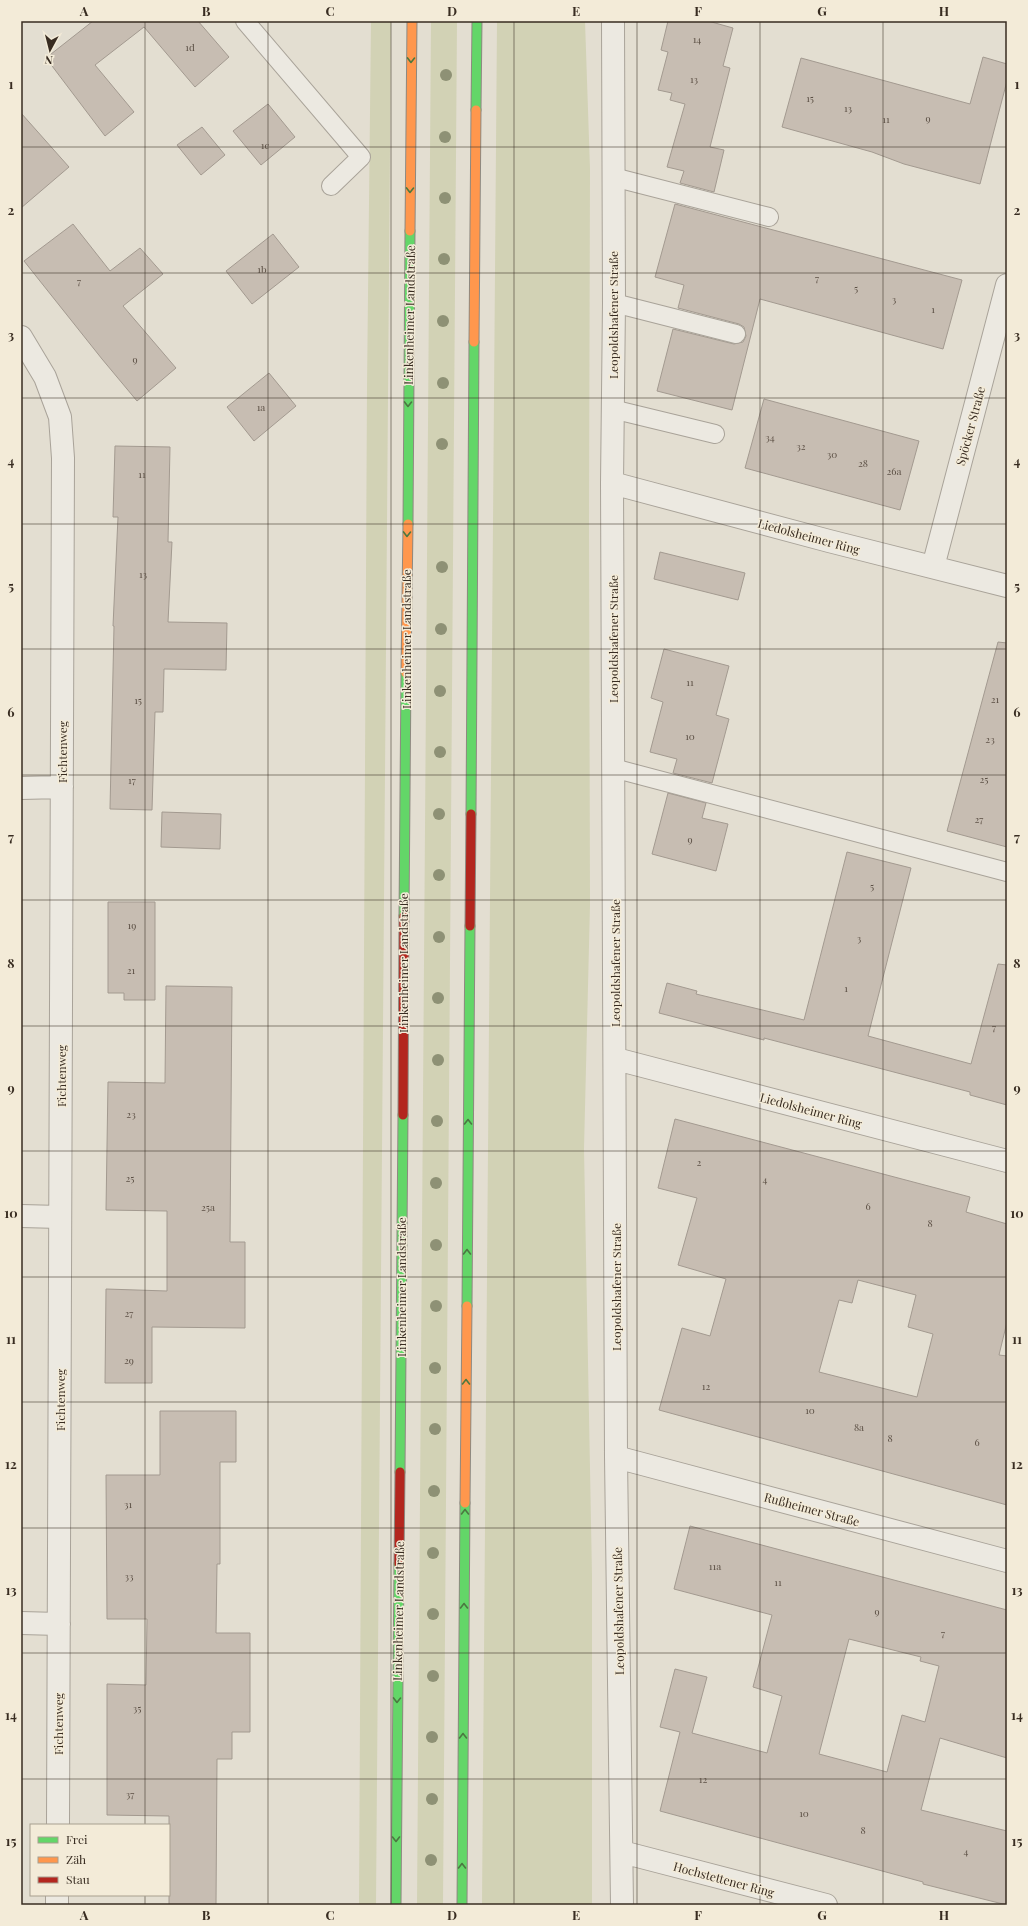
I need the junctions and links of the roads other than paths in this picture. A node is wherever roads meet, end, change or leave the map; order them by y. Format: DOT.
graph roads {
  1 [pos="245,21"];
  2 [pos="412,21"];
  3 [pos="477,21"];
  4 [pos="613,21"];
  5 [pos="613,177"];
  6 [pos="331,186"];
  7 [pos="770,217"];
  8 [pos="1007,285"];
  9 [pos="614,303"];
  10 [pos="736,334"];
  11 [pos="21,337"];
  12 [pos="612,409"];
  13 [pos="715,434"];
  14 [pos="612,483"];
  15 [pos="933,567"];
  16 [pos="1007,586"];
  17 [pos="613,768"];
  18 [pos="62,787"];
  19 [pos="21,788"];
  20 [pos="1007,872"];
  21 [pos="616,1059"];
  22 [pos="1007,1161"];
  23 [pos="21,1216"];
  24 [pos="60,1217"];
  25 [pos="616,1457"];
  26 [pos="1007,1561"];
  27 [pos="21,1623"];
  28 [pos="59,1624"];
  29 [pos="58,1824"];
  30 [pos="622,1852"];
  31 [pos="396,1905"];
  32 [pos="462,1905"];
  33 [pos="622,1905"];
  34 [pos="826,1905"];
  1 -- 6 [label="lane"];
  2 -- 31 [label="main road, Linkenheimer Landstraße, one-way"];
  32 -- 3 [label="main road, one-way"];
  4 -- 5 [label="street, Leopoldshafener Straße"];
  5 -- 7 [label="lane"];
  5 -- 9 [label="street, Leopoldshafener Straße"];
  8 -- 15 [label="street, Spöcker Straße"];
  9 -- 10 [label="lane"];
  9 -- 12 [label="street, Leopoldshafener Straße"];
  11 -- 18 [label="street, Fichtenweg"];
  12 -- 13 [label="lane"];
  12 -- 14 [label="street, Leopoldshafener Straße"];
  14 -- 15 [label="street, Liedolsheimer Ring"];
  14 -- 17 [label="street, Leopoldshafener Straße"];
  15 -- 16 [label="street, Liedolsheimer Ring"];
  17 -- 20 [label="lane"];
  17 -- 21 [label="street, Leopoldshafener Straße"];
  18 -- 19 [label="street"];
  18 -- 24 [label="street, Fichtenweg"];
  21 -- 22 [label="street, Liedolsheimer Ring"];
  21 -- 25 [label="street, Leopoldshafener Straße"];
  23 -- 24 [label="street"];
  24 -- 28 [label="street, Fichtenweg"];
  25 -- 26 [label="street, Rußheimer Straße"];
  25 -- 30 [label="street, Leopoldshafener Straße"];
  27 -- 28 [label="street"];
  28 -- 29 [label="street, Fichtenweg"];
  30 -- 33 [label="street, Leopoldshafener Straße"];
  30 -- 34 [label="street, Hochstettener Ring"];
}
